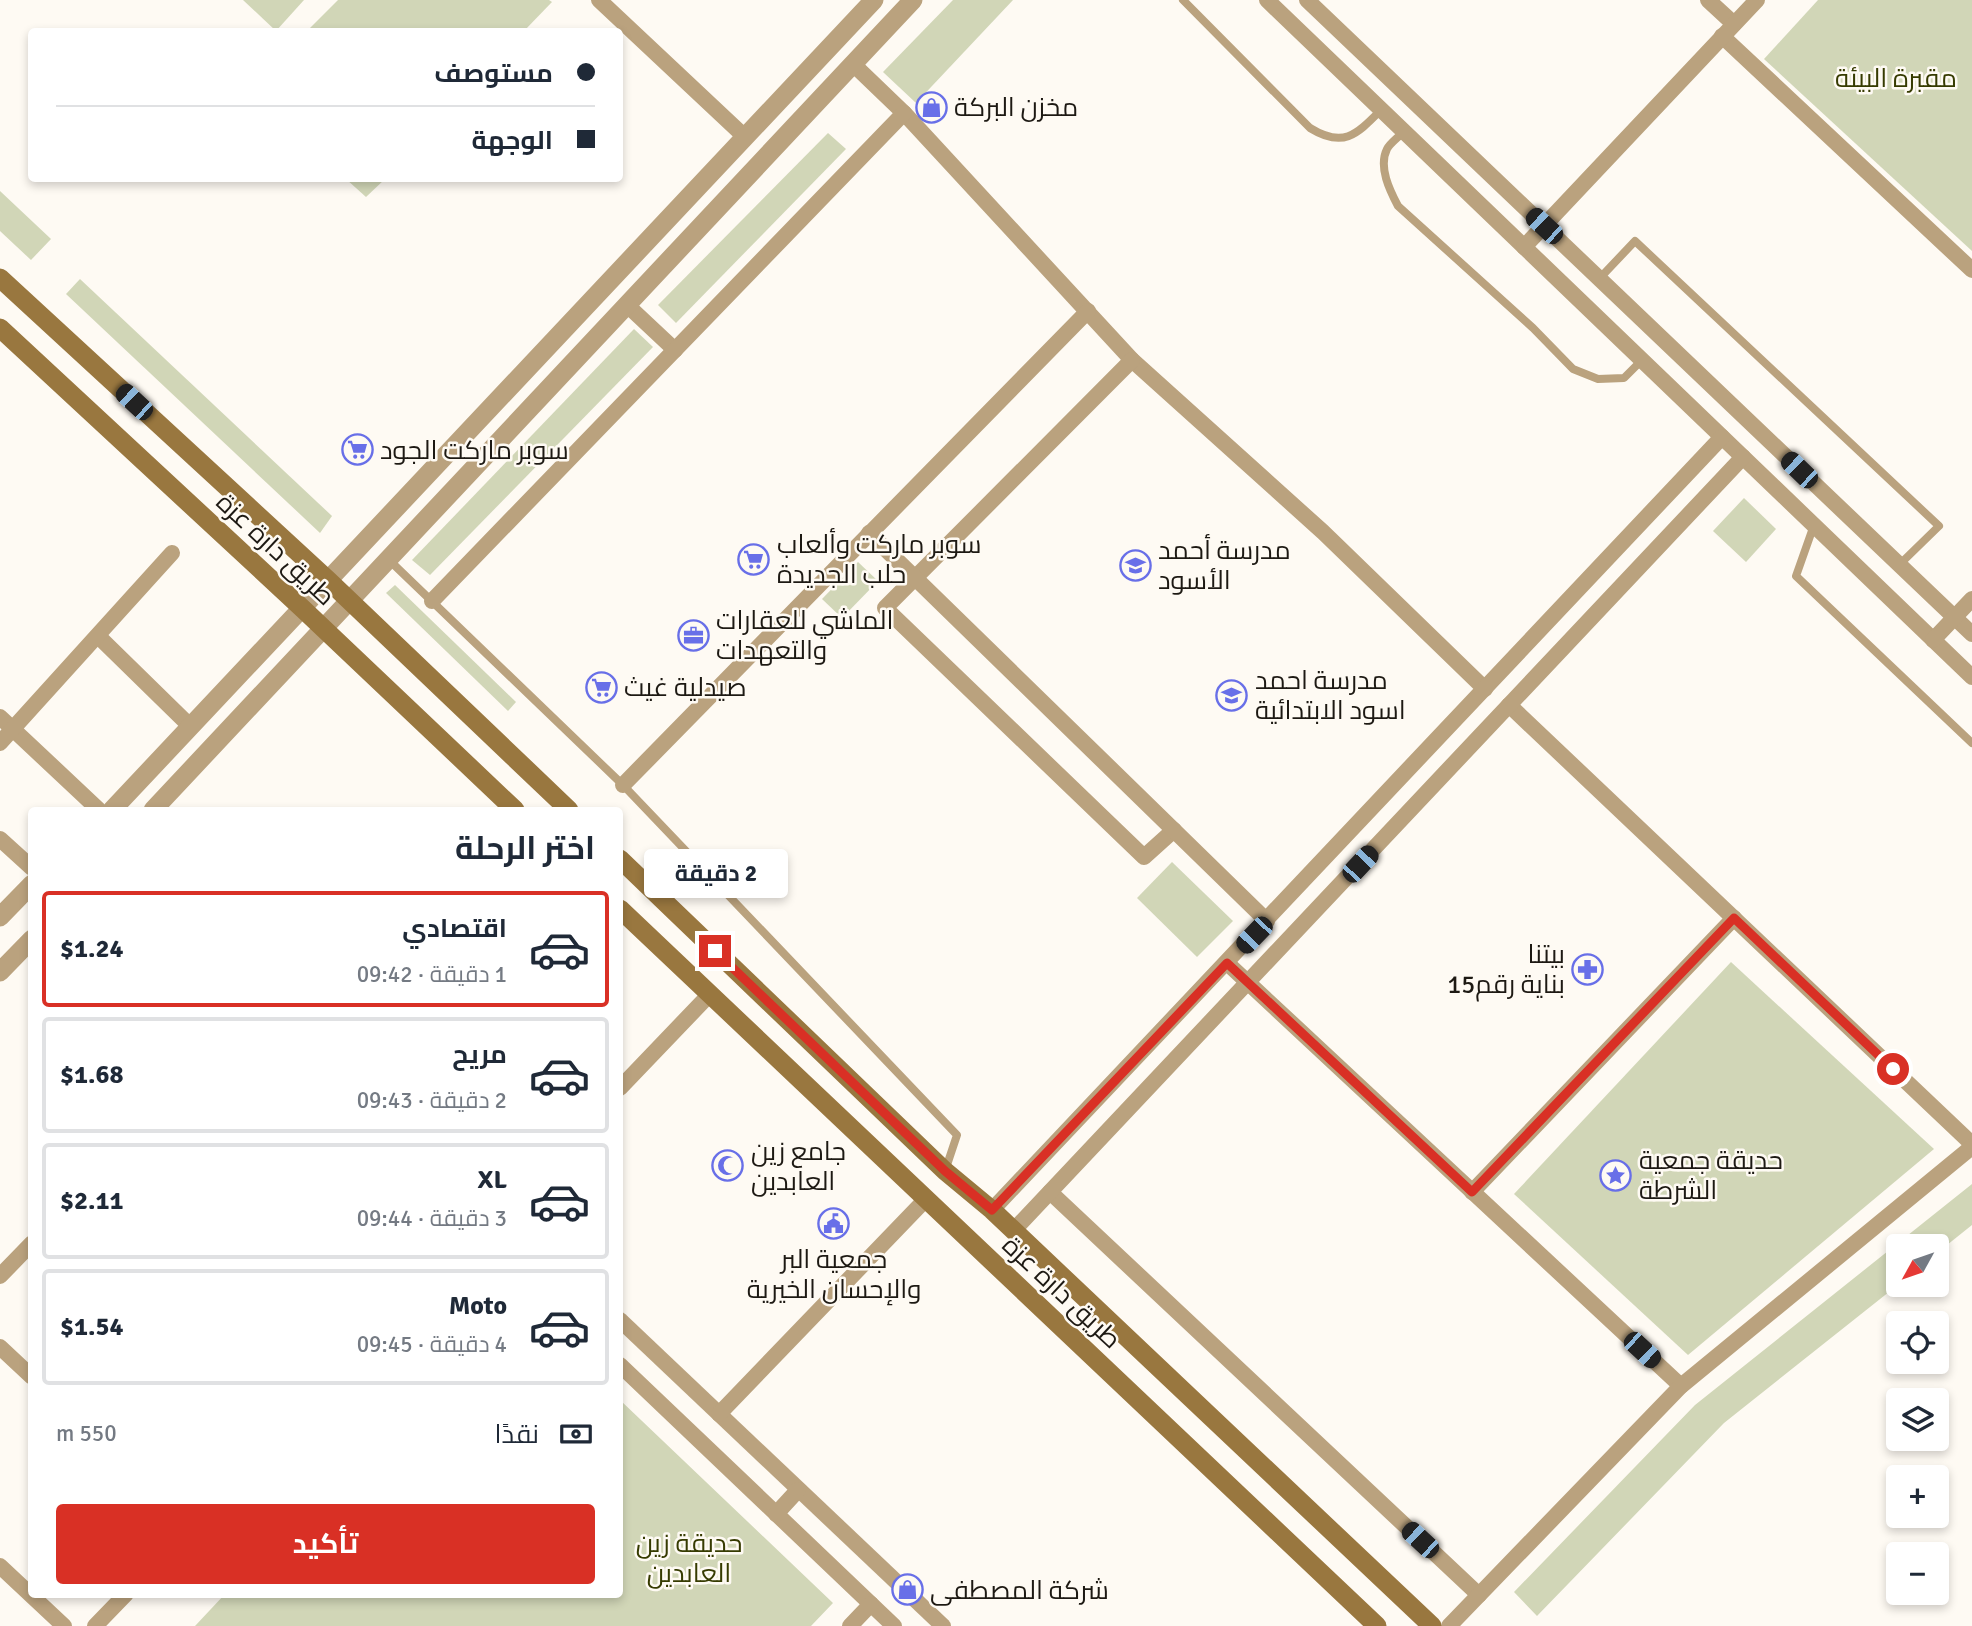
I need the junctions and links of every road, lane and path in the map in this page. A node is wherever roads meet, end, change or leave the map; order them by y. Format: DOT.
graph roads {
  1 [pos="599,0"];
  2 [pos="874,0"];
  3 [pos="913,0"];
  4 [pos="1183,0"];
  5 [pos="1267,0"];
  6 [pos="1307,0"];
  7 [pos="1708,0"];
  8 [pos="1757,0"];
  9 [pos="1728,30"];
  10 [pos="853,64"];
  11 [pos="1382,109"];
  12 [pos="904,113"];
  13 [pos="1404,132"];
  14 [pos="745,138"];
  15 [pos="1544,226"];
  16 [pos="1524,247"];
  17 [pos="1972,270"];
  18 [pos="0,278"];
  19 [pos="1599,279"];
  20 [pos="627,305"];
  21 [pos="1088,311"];
  22 [pos="0,328"];
  23 [pos="675,350"];
  24 [pos="1132,360"];
  25 [pos="1642,360"];
  26 [pos="1722,437"];
  27 [pos="1744,457"];
  28 [pos="1814,525"];
  29 [pos="869,533"];
  30 [pos="172,553"];
  31 [pos="389,560"];
  32 [pos="1899,565"];
  33 [pos="915,578"];
  34 [pos="329,581"];
  35 [pos="1972,599"];
  36 [pos="432,601"];
  37 [pos="350,602"];
  38 [pos="303,609"];
  39 [pos="1954,618"];
  40 [pos="324,629"];
  41 [pos="1972,634"];
  42 [pos="98,636"];
  43 [pos="1933,640"];
  44 [pos="1972,677"];
  45 [pos="1486,689"];
  46 [pos="1509,705"];
  47 [pos="0,717"];
  48 [pos="191,727"];
  49 [pos="13,729"];
  50 [pos="0,743"];
  51 [pos="1972,743"];
  52 [pos="623,785"];
  53 [pos="96,807"];
  54 [pos="114,807"];
  55 [pos="156,807"];
  56 [pos="512,807"];
  57 [pos="566,807"];
  58 [pos="1174,830"];
  59 [pos="0,839"];
  60 [pos="623,862"];
  61 [pos="28,864"];
  62 [pos="28,888"];
  63 [pos="623,912"];
  64 [pos="0,918"];
  65 [pos="1734,918"];
  66 [pos="1267,921"];
  67 [pos="28,943"];
  68 [pos="1227,963"];
  69 [pos="0,972"];
  70 [pos="1247,982"];
  71 [pos="710,995"];
  72 [pos="623,1085"];
  73 [pos="1972,1146"];
  74 [pos="945,1171"];
  75 [pos="1050,1192"];
  76 [pos="1472,1192"];
  77 [pos="926,1199"];
  78 [pos="992,1210"];
  79 [pos="1014,1230"];
  80 [pos="28,1246"];
  81 [pos="0,1276"];
  82 [pos="623,1323"];
  83 [pos="0,1347"];
  84 [pos="623,1368"];
  85 [pos="28,1373"];
  86 [pos="1681,1386"];
  87 [pos="719,1414"];
  88 [pos="798,1490"];
  89 [pos="776,1514"];
  90 [pos="0,1566"];
  91 [pos="28,1592"];
  92 [pos="1479,1595"];
  93 [pos="34,1598"];
  94 [pos="122,1598"];
  95 [pos="871,1604"];
  96 [pos="64,1626"];
  97 [pos="95,1626"];
  98 [pos="850,1626"];
  99 [pos="894,1626"];
  100 [pos="943,1626"];
  101 [pos="1377,1626"];
  102 [pos="1432,1626"];
  103 [pos="1449,1626"];
  1 -- 14 [label="street"];
  2 -- 14 [label="street"];
  3 -- 10 [label="street"];
  4 -- 11 [label="lane"];
  5 -- 11 [label="street"];
  6 -- 15 [label="street"];
  7 -- 9 [label="street"];
  8 -- 9 [label="street"];
  9 -- 15 [label="street"];
  9 -- 17 [label="street"];
  10 -- 12 [label="street"];
  10 -- 20 [label="street"];
  11 -- 13 [label="street"];
  12 -- 21 [label="street"];
  12 -- 23 [label="street"];
  13 -- 16 [label="street"];
  13 -- 25 [label="lane"];
  14 -- 34 [label="street"];
  15 -- 16 [label="street"];
  15 -- 19 [label="street"];
  16 -- 25 [label="street"];
  18 -- 34 [label="main road"];
  19 -- 32 [label="street"];
  19 -- 32 [label="lane"];
  20 -- 23 [label="street"];
  20 -- 31 [label="street"];
  21 -- 24 [label="street"];
  21 -- 29 [label="street"];
  22 -- 38 [label="main road, طريق دارة عزة"];
  23 -- 36 [label="street"];
  24 -- 33 [label="street"];
  24 -- 45 [label="street"];
  25 -- 26 [label="street"];
  26 -- 27 [label="street"];
  26 -- 45 [label="street"];
  27 -- 28 [label="street"];
  27 -- 46 [label="street"];
  28 -- 43 [label="street"];
  28 -- 51 [label="lane"];
  29 -- 33 [label="street"];
  29 -- 52 [label="street"];
  30 -- 42 [label="street"];
  31 -- 36 [label="lane"];
  31 -- 37 [label="street"];
  32 -- 39 [label="street"];
  33 -- 58 [label="street"];
  33 -- 58 [label="street"];
  34 -- 37 [label="main road"];
  34 -- 38 [label="street"];
  35 -- 39 [label="street"];
  36 -- 52 [label="lane"];
  37 -- 40 [label="street"];
  37 -- 57 [label="main road"];
  38 -- 40 [label="main road, طريق دارة عزة"];
  38 -- 48 [label="street"];
  39 -- 41 [label="street"];
  39 -- 43 [label="street"];
  40 -- 55 [label="street"];
  40 -- 56 [label="main road, طريق دارة عزة"];
  42 -- 48 [label="street"];
  42 -- 49 [label="street"];
  43 -- 44 [label="street"];
  45 -- 66 [label="street"];
  46 -- 65 [label="street"];
  46 -- 70 [label="street"];
  47 -- 49 [label="street"];
  48 -- 54 [label="street"];
  49 -- 50 [label="street"];
  49 -- 53 [label="street"];
  52 -- 74 [label="lane"];
  58 -- 66 [label="street"];
  59 -- 61 [label="street"];
  60 -- 74 [label="main road"];
  62 -- 64 [label="street"];
  63 -- 71 [label="main road, طريق دارة عزة"];
  65 -- 73 [label="street"];
  65 -- 76 [label="street"];
  66 -- 68 [label="street"];
  67 -- 69 [label="street"];
  68 -- 70 [label="street"];
  68 -- 78 [label="street"];
  70 -- 75 [label="street"];
  70 -- 76 [label="street"];
  71 -- 72 [label="street"];
  71 -- 77 [label="main road, طريق دارة عزة"];
  73 -- 86 [label="street"];
  74 -- 78 [label="main road"];
  75 -- 79 [label="street"];
  75 -- 92 [label="street"];
  76 -- 86 [label="street"];
  77 -- 87 [label="street"];
  77 -- 101 [label="main road, طريق دارة عزة"];
  78 -- 79 [label="main road"];
  79 -- 102 [label="main road"];
  80 -- 81 [label="street"];
  82 -- 87 [label="street"];
  83 -- 85 [label="street"];
  84 -- 89 [label="street"];
  86 -- 92 [label="street"];
  87 -- 88 [label="street"];
  88 -- 89 [label="street"];
  88 -- 100 [label="street"];
  89 -- 95 [label="street"];
  90 -- 91 [label="street"];
  92 -- 103 [label="street"];
  93 -- 96 [label="street"];
  94 -- 97 [label="street"];
  95 -- 98 [label="street"];
  95 -- 99 [label="street"];
}
